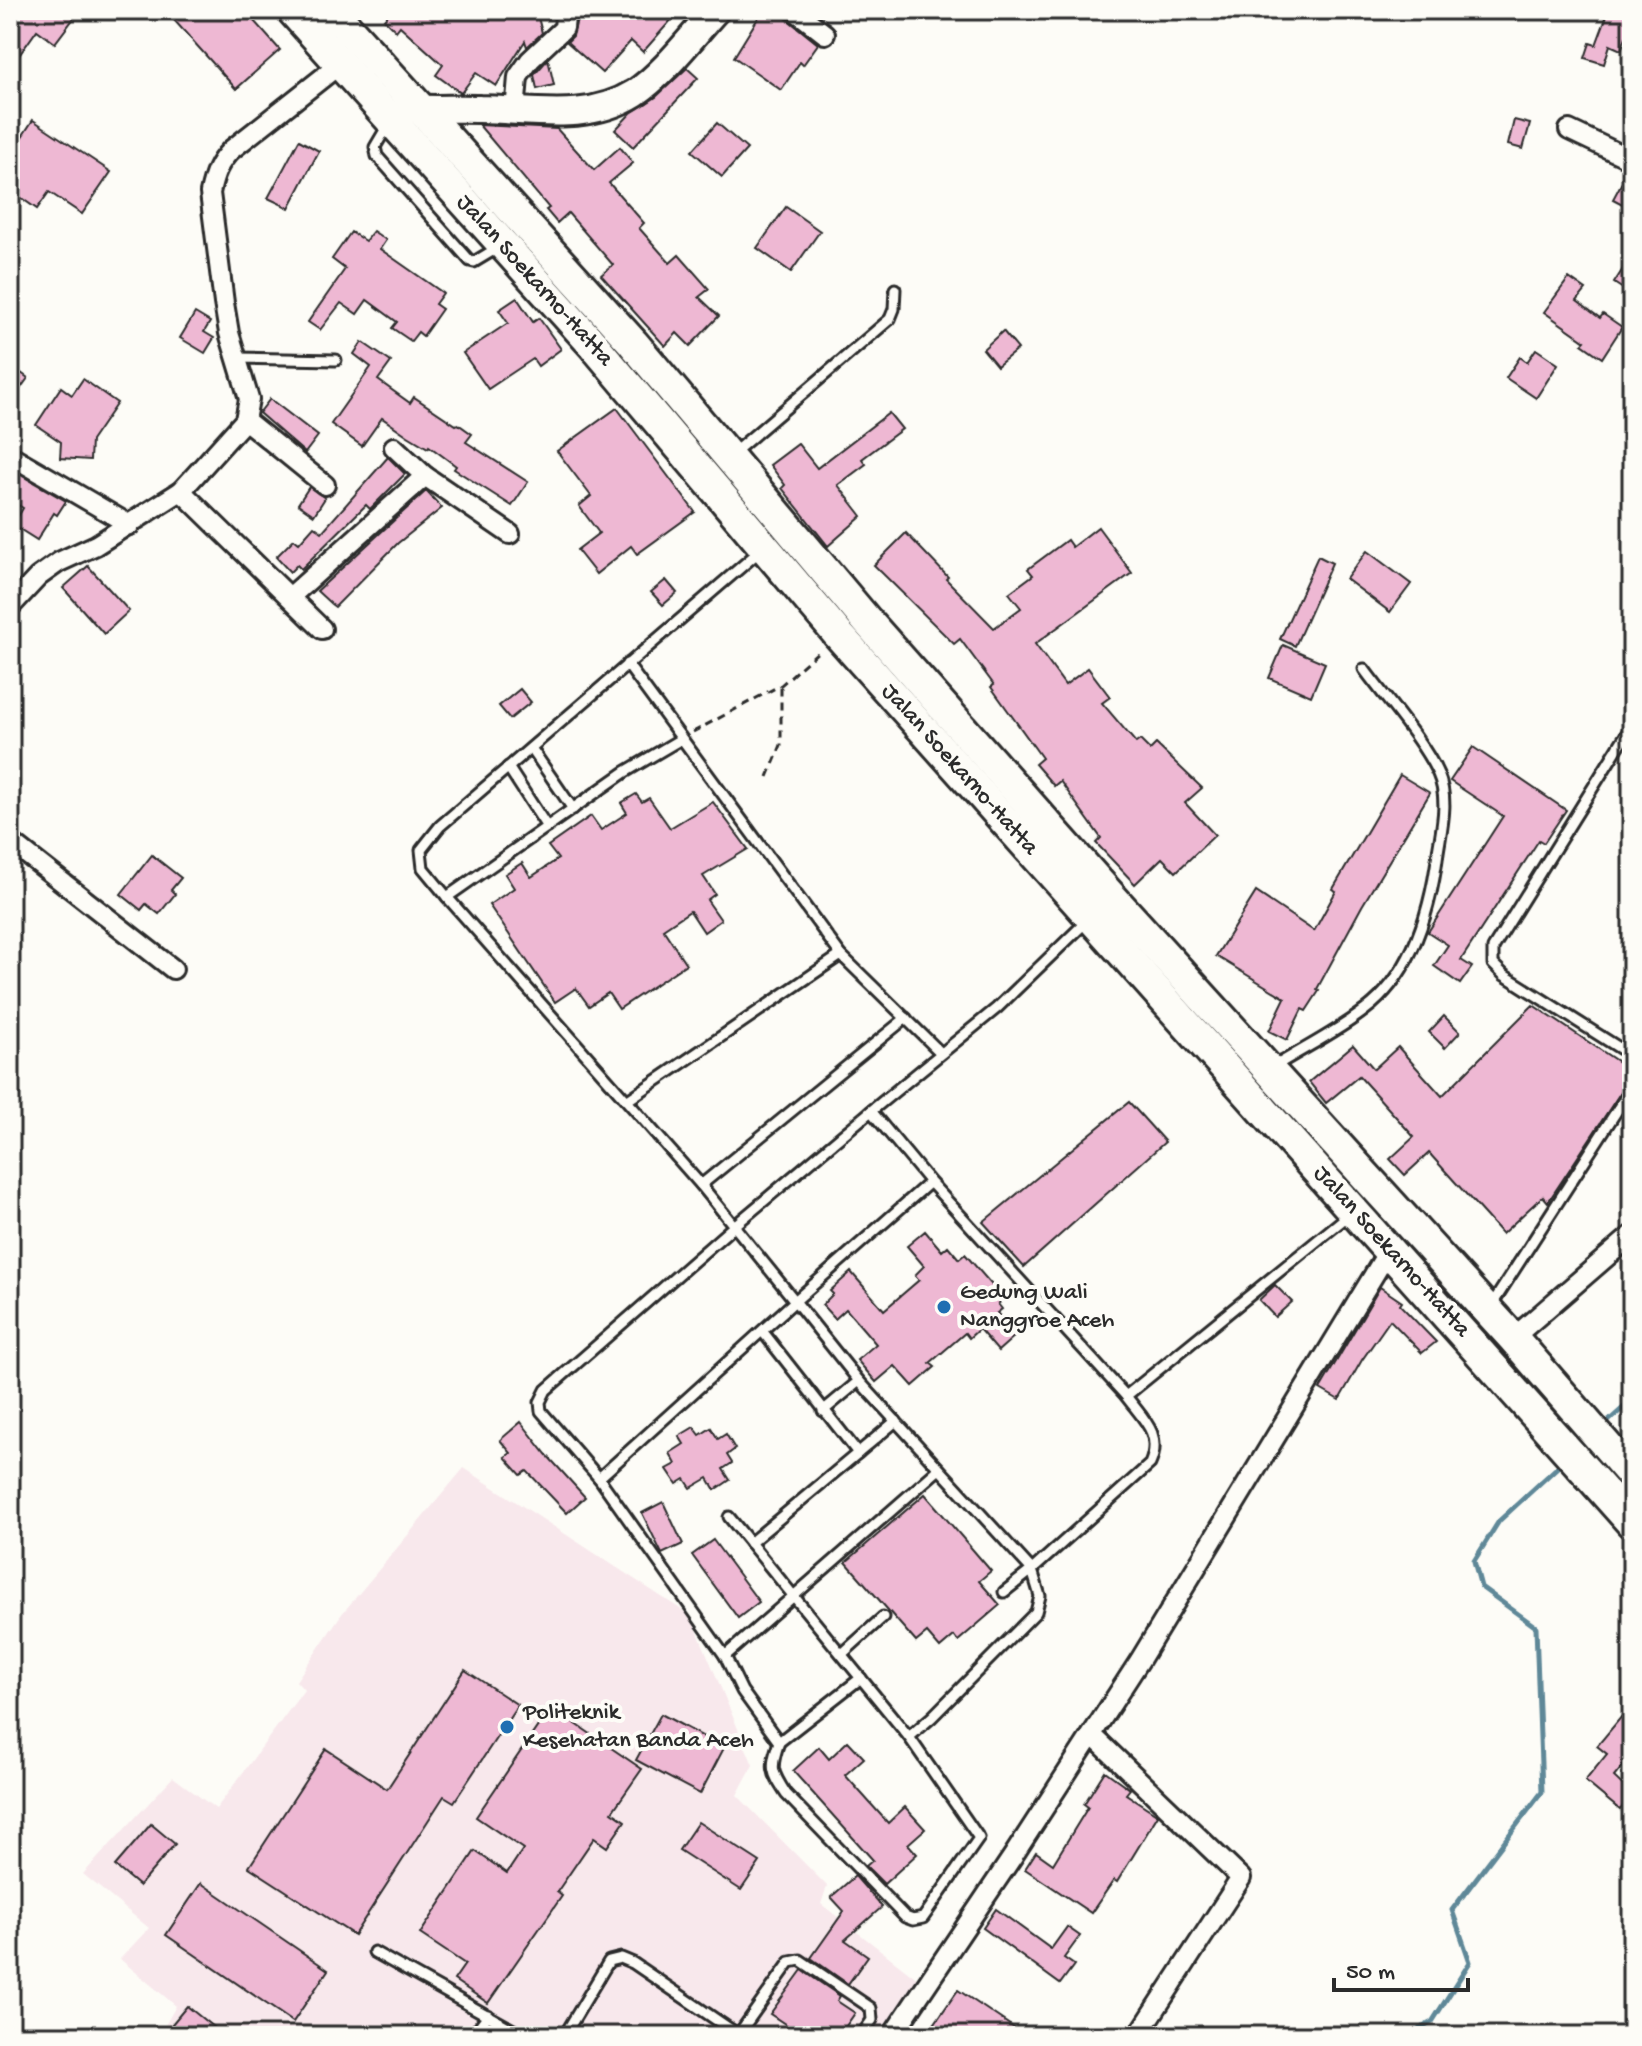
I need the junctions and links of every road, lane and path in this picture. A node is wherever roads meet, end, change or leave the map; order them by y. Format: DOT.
graph roads {
  1 [pos="292,10"];
  2 [pos="331,10"];
  3 [pos="561,10"];
  4 [pos="716,10"];
  5 [pos="794,10"];
  6 [pos="825,34"];
  7 [pos="340,64"];
  8 [pos="420,109"];
  9 [pos="515,112"];
  10 [pos="382,113"];
  11 [pos="1569,130"];
  12 [pos="1632,160"];
  13 [pos="895,289"];
  14 [pos="237,358"];
  15 [pos="336,360"];
  16 [pos="245,420"];
  17 [pos="394,447"];
  18 [pos="10,455"];
  19 [pos="729,457"];
  20 [pos="425,476"];
  21 [pos="325,485"];
  22 [pos="181,491"];
  23 [pos="130,525"];
  24 [pos="510,534"];
  25 [pos="764,547"];
  26 [pos="290,597"];
  27 [pos="10,607"];
  28 [pos="322,629"];
  29 [pos="837,633"];
  30 [pos="627,664"];
  31 [pos="1364,669"];
  32 [pos="781,685"];
  33 [pos="1632,725"];
  34 [pos="681,739"];
  35 [pos="531,748"];
  36 [pos="508,767"];
  37 [pos="768,777"];
  38 [pos="573,809"];
  39 [pos="547,827"];
  40 [pos="10,841"];
  41 [pos="447,897"];
  42 [pos="1091,918"];
  43 [pos="841,955"];
  44 [pos="173,969"];
  45 [pos="906,1018"];
  46 [pos="941,1053"];
  47 [pos="1632,1056"];
  48 [pos="1269,1070"];
  49 [pos="1632,1087"];
  50 [pos="628,1100"];
  51 [pos="871,1111"];
  52 [pos="930,1182"];
  53 [pos="701,1185"];
  54 [pos="1354,1211"];
  55 [pos="734,1226"];
  56 [pos="1632,1235"];
  57 [pos="1389,1250"];
  58 [pos="795,1301"];
  59 [pos="1488,1310"];
  60 [pos="763,1332"];
  61 [pos="1513,1338"];
  62 [pos="859,1381"];
  63 [pos="1126,1396"];
  64 [pos="823,1411"];
  65 [pos="896,1421"];
  66 [pos="858,1453"];
  67 [pos="939,1469"];
  68 [pos="1628,1470"];
  69 [pos="599,1478"];
  70 [pos="729,1517"];
  71 [pos="1632,1523"];
  72 [pos="750,1543"];
  73 [pos="1032,1570"];
  74 [pos="1004,1592"];
  75 [pos="794,1596"];
  76 [pos="883,1617"];
  77 [pos="842,1654"];
  78 [pos="725,1656"];
  79 [pos="861,1678"];
  80 [pos="1092,1735"];
  81 [pos="909,1737"];
  82 [pos="779,1742"];
  83 [pos="374,1952"];
  84 [pos="488,2015"];
  85 [pos="472,2036"];
  86 [pos="524,2036"];
  87 [pos="564,2036"];
  88 [pos="739,2036"];
  89 [pos="861,2036"];
  90 [pos="892,2036"];
  91 [pos="1138,2036"];
  1 -- 7 [label="highway, Jalan Soekarno-Hatta"];
  2 -- 8 [label="highway, Jalan Soekarno-Hatta"];
  3 -- 9 [label="street"];
  4 -- 9 [label="main road"];
  5 -- 6 [label="street"];
  7 -- 10 [label="highway, Jalan Soekarno-Hatta"];
  7 -- 14 [label="street"];
  8 -- 9 [label="main road"];
  8 -- 10 [label="main road"];
  8 -- 19 [label="highway, Jalan Soekarno-Hatta"];
  10 -- 25 [label="highway, Jalan Soekarno-Hatta"];
  11 -- 12 [label="street"];
  13 -- 19 [label="lane"];
  14 -- 15 [label="lane"];
  14 -- 16 [label="street"];
  16 -- 21 [label="street"];
  16 -- 22 [label="street"];
  17 -- 20 [label="street"];
  18 -- 23 [label="street"];
  19 -- 48 [label="highway, Jalan Soekarno-Hatta"];
  20 -- 24 [label="street"];
  20 -- 26 [label="street"];
  22 -- 23 [label="street"];
  22 -- 26 [label="street"];
  23 -- 27 [label="street"];
  25 -- 29 [label="highway, Jalan Soekarno-Hatta"];
  25 -- 30 [label="lane"];
  26 -- 28 [label="street"];
  29 -- 32 [label="path"];
  29 -- 42 [label="highway, Jalan Soekarno-Hatta"];
  30 -- 34 [label="lane"];
  30 -- 35 [label="lane"];
  31 -- 48 [label="lane"];
  32 -- 34 [label="path"];
  32 -- 37 [label="path"];
  33 -- 47 [label="lane"];
  34 -- 38 [label="lane"];
  34 -- 43 [label="lane"];
  35 -- 36 [label="lane"];
  35 -- 38 [label="lane"];
  36 -- 39 [label="lane"];
  36 -- 41 [label="lane"];
  38 -- 39 [label="lane"];
  39 -- 41 [label="lane"];
  40 -- 44 [label="street"];
  41 -- 50 [label="lane"];
  42 -- 46 [label="lane"];
  42 -- 54 [label="highway, Jalan Soekarno-Hatta"];
  43 -- 45 [label="lane"];
  43 -- 50 [label="lane"];
  45 -- 46 [label="lane"];
  45 -- 53 [label="lane"];
  46 -- 51 [label="lane"];
  48 -- 59 [label="highway, Jalan Soekarno-Hatta"];
  49 -- 59 [label="lane"];
  50 -- 53 [label="lane"];
  51 -- 52 [label="lane"];
  51 -- 55 [label="lane"];
  52 -- 58 [label="lane"];
  52 -- 63 [label="lane"];
  53 -- 55 [label="lane"];
  54 -- 57 [label="highway, Jalan Soekarno-Hatta"];
  54 -- 63 [label="lane"];
  55 -- 58 [label="lane"];
  55 -- 69 [label="lane"];
  56 -- 61 [label="street"];
  57 -- 71 [label="highway, Jalan Soekarno-Hatta"];
  57 -- 80 [label="street"];
  58 -- 60 [label="lane"];
  58 -- 62 [label="lane"];
  59 -- 61 [label="highway, Jalan Soekarno-Hatta"];
  60 -- 64 [label="lane"];
  60 -- 69 [label="lane"];
  61 -- 68 [label="highway, Jalan Soekarno-Hatta"];
  62 -- 64 [label="lane"];
  62 -- 65 [label="lane"];
  63 -- 73 [label="lane"];
  64 -- 66 [label="lane"];
  65 -- 66 [label="lane"];
  65 -- 67 [label="lane"];
  66 -- 72 [label="lane"];
  67 -- 73 [label="lane"];
  67 -- 75 [label="lane"];
  69 -- 78 [label="lane"];
  70 -- 72 [label="lane"];
  72 -- 75 [label="lane"];
  73 -- 74 [label="lane"];
  73 -- 81 [label="lane"];
  75 -- 77 [label="lane"];
  75 -- 78 [label="lane"];
  76 -- 77 [label="lane"];
  77 -- 79 [label="lane"];
  78 -- 82 [label="lane"];
  79 -- 81 [label="lane"];
  79 -- 82 [label="lane"];
  80 -- 90 [label="street"];
  80 -- 91 [label="street"];
  81 -- 82 [label="lane"];
  83 -- 84 [label="lane"];
  84 -- 85 [label="lane"];
  84 -- 86 [label="lane"];
  87 -- 88 [label="lane"];
  88 -- 89 [label="lane"];
}
